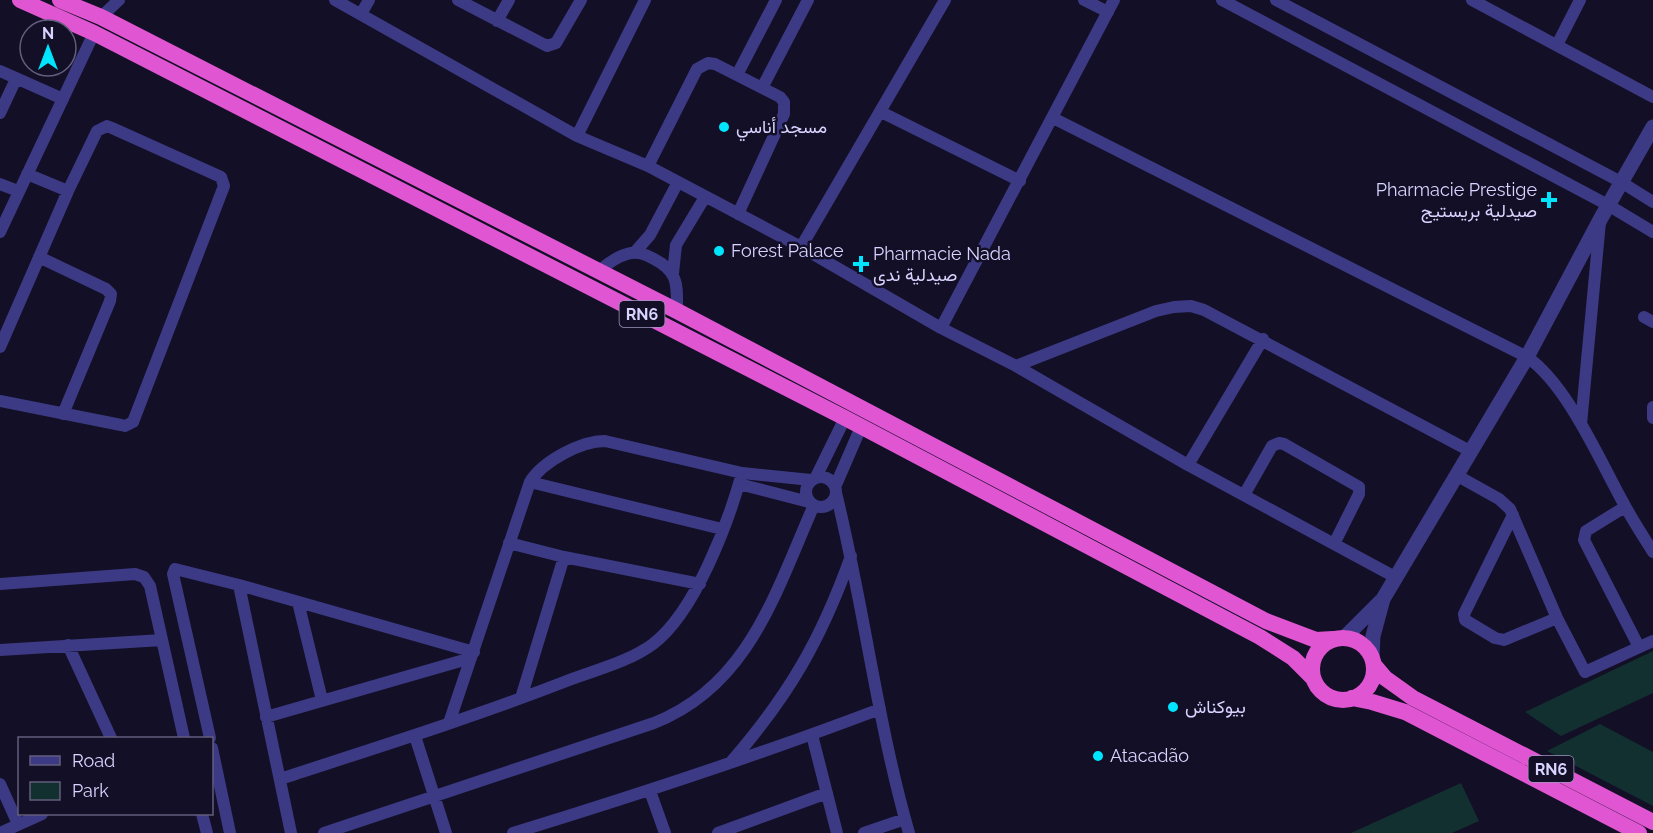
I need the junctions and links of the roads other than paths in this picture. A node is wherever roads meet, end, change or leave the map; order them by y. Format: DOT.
graph roads {
  1 [pos="20,0"];
  2 [pos="60,0"];
  3 [pos="119,0"];
  4 [pos="335,0"];
  5 [pos="369,0"];
  6 [pos="458,0"];
  7 [pos="509,0"];
  8 [pos="581,0"];
  9 [pos="645,0"];
  10 [pos="776,0"];
  11 [pos="808,0"];
  12 [pos="945,0"];
  13 [pos="1084,0"];
  14 [pos="1114,0"];
  15 [pos="1222,0"];
  16 [pos="1276,0"];
  17 [pos="1472,0"];
  18 [pos="1580,0"];
  19 [pos="1107,12"];
  20 [pos="362,14"];
  21 [pos="101,17"];
  22 [pos="497,21"];
  23 [pos="94,33"];
  24 [pos="1557,45"];
  25 [pos="0,71"];
  26 [pos="737,75"];
  27 [pos="16,79"];
  28 [pos="762,88"];
  29 [pos="1653,98"];
  30 [pos="63,99"];
  31 [pos="881,112"];
  32 [pos="0,113"];
  33 [pos="1053,118"];
  34 [pos="1653,127"];
  35 [pos="577,136"];
  36 [pos="648,166"];
  37 [pos="27,174"];
  38 [pos="1020,181"];
  39 [pos="678,182"];
  40 [pos="1621,182"];
  41 [pos="0,184"];
  42 [pos="18,191"];
  43 [pos="68,191"];
  44 [pos="705,197"];
  45 [pos="1653,202"];
  46 [pos="1604,211"];
  47 [pos="738,214"];
  48 [pos="0,232"];
  49 [pos="1653,232"];
  50 [pos="801,248"];
  51 [pos="635,252"];
  52 [pos="39,257"];
  53 [pos="599,271"];
  54 [pos="673,273"];
  55 [pos="676,311"];
  56 [pos="941,328"];
  57 [pos="1263,339"];
  58 [pos="0,347"];
  59 [pos="1527,357"];
  60 [pos="1016,366"];
  61 [pos="0,401"];
  62 [pos="1653,407"];
  63 [pos="63,414"];
  64 [pos="845,418"];
  65 [pos="1653,418"];
  66 [pos="1581,424"];
  67 [pos="861,427"];
  68 [pos="1470,451"];
  69 [pos="1188,465"];
  70 [pos="1456,475"];
  71 [pos="740,478"];
  72 [pos="813,479"];
  73 [pos="530,482"];
  74 [pos="836,490"];
  75 [pos="1244,495"];
  76 [pos="811,504"];
  77 [pos="1625,507"];
  78 [pos="1513,515"];
  79 [pos="722,529"];
  80 [pos="509,543"];
  81 [pos="1334,544"];
  82 [pos="1653,552"];
  83 [pos="852,556"];
  84 [pos="564,557"];
  85 [pos="1395,577"];
  86 [pos="0,584"];
  87 [pos="239,585"];
  88 [pos="700,585"];
  89 [pos="1383,599"];
  90 [pos="298,602"];
  91 [pos="1557,618"];
  92 [pos="1338,639"];
  93 [pos="162,640"];
  94 [pos="1653,641"];
  95 [pos="68,645"];
  96 [pos="1639,647"];
  97 [pos="0,650"];
  98 [pos="472,655"];
  99 [pos="1373,661"];
  100 [pos="1313,678"];
  101 [pos="521,699"];
  102 [pos="1352,699"];
  103 [pos="322,700"];
  104 [pos="880,709"];
  105 [pos="266,717"];
  106 [pos="449,723"];
  107 [pos="812,735"];
  108 [pos="415,736"];
  109 [pos="111,737"];
  110 [pos="184,737"];
  111 [pos="210,737"];
  112 [pos="213,753"];
  113 [pos="730,763"];
  114 [pos="280,779"];
  115 [pos="0,784"];
  116 [pos="650,791"];
  117 [pos="827,793"];
  118 [pos="435,797"];
  119 [pos="38,815"];
  120 [pos="202,815"];
  121 [pos="905,819"];
  122 [pos="1653,822"];
  123 [pos="18,824"];
  124 [pos="727,831"];
  125 [pos="0,833"];
  126 [pos="207,833"];
  127 [pos="230,833"];
  128 [pos="291,833"];
  129 [pos="324,833"];
  130 [pos="446,833"];
  131 [pos="513,833"];
  132 [pos="665,833"];
  133 [pos="837,833"];
  134 [pos="864,833"];
  135 [pos="909,833"];
  136 [pos="1639,833"];
  1 -- 23 [label="highway, RN6"];
  2 -- 21 [label="highway, RN6"];
  3 -- 21 [label="street"];
  4 -- 20 [label="street"];
  5 -- 20 [label="street"];
  6 -- 22 [label="street"];
  7 -- 22 [label="street"];
  8 -- 22 [label="street"];
  9 -- 35 [label="street"];
  10 -- 26 [label="street"];
  11 -- 28 [label="street"];
  12 -- 31 [label="street"];
  13 -- 19 [label="street"];
  14 -- 19 [label="street"];
  15 -- 46 [label="street"];
  16 -- 40 [label="street"];
  17 -- 24 [label="street"];
  18 -- 24 [label="street"];
  19 -- 33 [label="street"];
  20 -- 35 [label="street"];
  21 -- 53 [label="highway, RN6"];
  23 -- 30 [label="street"];
  23 -- 64 [label="highway, RN6"];
  24 -- 29 [label="street"];
  25 -- 27 [label="street"];
  26 -- 28 [label="street"];
  26 -- 36 [label="street"];
  27 -- 30 [label="street"];
  27 -- 32 [label="street"];
  28 -- 47 [label="street"];
  30 -- 37 [label="street"];
  31 -- 38 [label="street"];
  31 -- 50 [label="street"];
  33 -- 38 [label="street"];
  33 -- 59 [label="street"];
  34 -- 40 [label="street"];
  35 -- 36 [label="street"];
  36 -- 39 [label="street"];
  37 -- 42 [label="street"];
  37 -- 43 [label="street"];
  38 -- 56 [label="street"];
  39 -- 44 [label="street"];
  39 -- 51 [label="street"];
  40 -- 45 [label="street"];
  40 -- 46 [label="street"];
  41 -- 42 [label="street"];
  42 -- 48 [label="street"];
  43 -- 52 [label="street"];
  43 -- 63 [label="street"];
  44 -- 47 [label="street"];
  44 -- 54 [label="street"];
  46 -- 49 [label="street"];
  46 -- 59 [label="street"];
  46 -- 66 [label="street"];
  47 -- 50 [label="street"];
  50 -- 56 [label="street"];
  51 -- 53 [label="street"];
  51 -- 54 [label="street"];
  52 -- 58 [label="street"];
  52 -- 63 [label="street"];
  53 -- 55 [label="highway, RN6"];
  54 -- 55 [label="street"];
  55 -- 92 [label="highway, RN6"];
  56 -- 60 [label="street"];
  57 -- 60 [label="street"];
  57 -- 68 [label="street"];
  57 -- 69 [label="street"];
  59 -- 66 [label="street"];
  59 -- 68 [label="street"];
  60 -- 69 [label="street"];
  61 -- 63 [label="street"];
  62 -- 65 [label="street"];
  64 -- 67 [label="highway, RN6"];
  64 -- 72 [label="street"];
  66 -- 77 [label="street"];
  67 -- 74 [label="street"];
  67 -- 100 [label="highway, RN6"];
  68 -- 70 [label="street"];
  69 -- 75 [label="street"];
  70 -- 78 [label="street"];
  70 -- 85 [label="street"];
  71 -- 72 [label="street"];
  71 -- 73 [label="street"];
  71 -- 76 [label="street"];
  71 -- 79 [label="street"];
  72 -- 74 [label="street"];
  72 -- 76 [label="street"];
  73 -- 79 [label="street"];
  73 -- 80 [label="street"];
  74 -- 76 [label="street"];
  74 -- 83 [label="street"];
  75 -- 81 [label="street"];
  75 -- 81 [label="street"];
  76 -- 118 [label="street"];
  77 -- 82 [label="street"];
  77 -- 96 [label="street"];
  78 -- 91 [label="street"];
  78 -- 91 [label="street"];
  79 -- 88 [label="street"];
  80 -- 84 [label="street"];
  80 -- 98 [label="street"];
  81 -- 85 [label="street"];
  83 -- 104 [label="street"];
  83 -- 113 [label="street"];
  84 -- 88 [label="street"];
  84 -- 101 [label="street"];
  85 -- 89 [label="street"];
  86 -- 93 [label="street"];
  87 -- 90 [label="street"];
  87 -- 105 [label="street"];
  87 -- 111 [label="street"];
  88 -- 101 [label="street"];
  89 -- 92 [label="street"];
  89 -- 99 [label="street"];
  90 -- 98 [label="street"];
  90 -- 103 [label="street"];
  91 -- 96 [label="street"];
  92 -- 99 [label="highway, RN6"];
  92 -- 100 [label="highway"];
  93 -- 95 [label="street"];
  93 -- 110 [label="street"];
  94 -- 96 [label="street"];
  95 -- 97 [label="street"];
  95 -- 109 [label="street"];
  98 -- 103 [label="street"];
  98 -- 106 [label="street"];
  99 -- 102 [label="highway"];
  99 -- 122 [label="highway, RN6"];
  100 -- 102 [label="highway, RN6"];
  101 -- 106 [label="street"];
  102 -- 136 [label="highway, RN6"];
  103 -- 105 [label="street"];
  104 -- 107 [label="street"];
  104 -- 121 [label="street"];
  105 -- 114 [label="street"];
  106 -- 108 [label="street"];
  107 -- 113 [label="street"];
  107 -- 117 [label="street"];
  108 -- 114 [label="street"];
  108 -- 118 [label="street"];
  112 -- 127 [label="street"];
  113 -- 116 [label="street"];
  114 -- 128 [label="street"];
  115 -- 123 [label="street"];
  116 -- 131 [label="street"];
  116 -- 132 [label="street"];
  117 -- 124 [label="street"];
  117 -- 133 [label="street"];
  118 -- 129 [label="street"];
  118 -- 130 [label="street"];
  119 -- 123 [label="street"];
  120 -- 126 [label="street"];
  121 -- 134 [label="street"];
  121 -- 135 [label="street"];
  123 -- 125 [label="street"];
}
